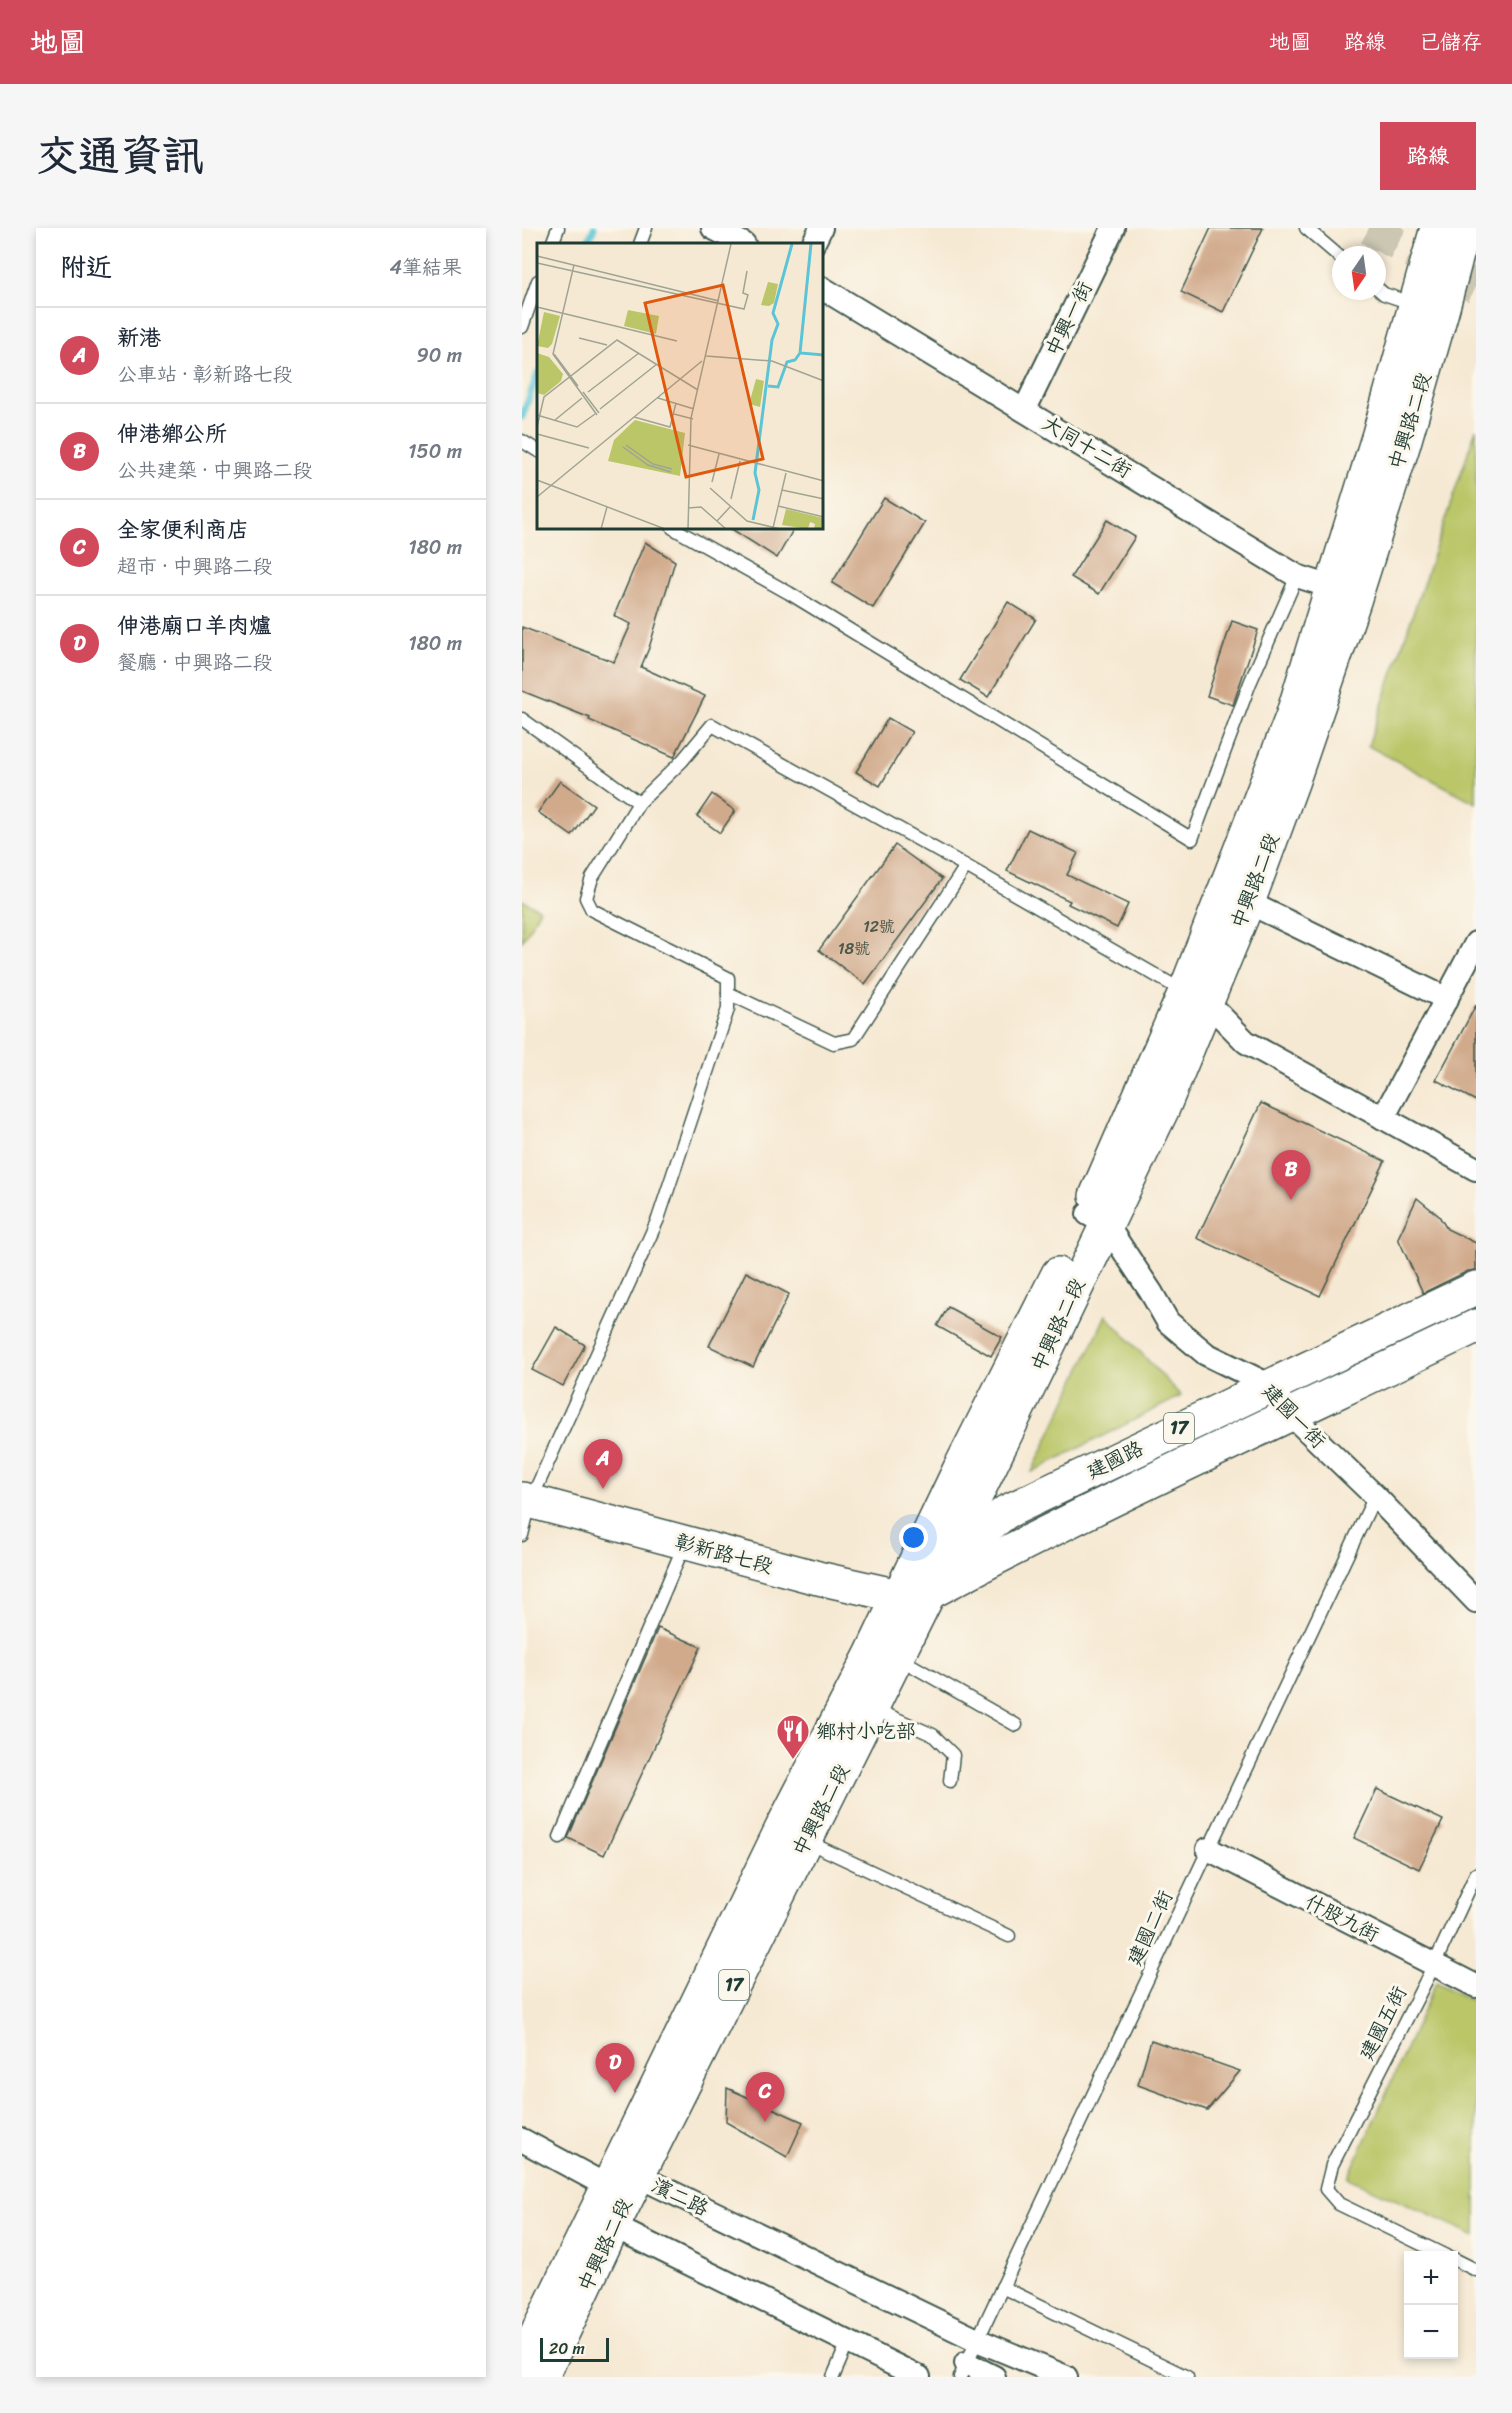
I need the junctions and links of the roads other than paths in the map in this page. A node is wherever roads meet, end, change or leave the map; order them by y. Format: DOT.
graph roads {
  1 [pos="558,228"];
  2 [pos="646,228"];
  3 [pos="713,228"];
  4 [pos="821,228"];
  5 [pos="1113,228"];
  6 [pos="1306,228"];
  7 [pos="1437,228"];
  8 [pos="1464,228"];
  9 [pos="552,243"];
  10 [pos="640,243"];
  11 [pos="742,243"];
  12 [pos="814,243"];
  13 [pos="1332,250"];
  14 [pos="537,284"];
  15 [pos="824,289"];
  16 [pos="1386,295"];
  17 [pos="1430,308"];
  18 [pos="522,327"];
  19 [pos="1025,409"];
  20 [pos="522,441"];
  21 [pos="537,450"];
  22 [pos="677,530"];
  23 [pos="1297,576"];
  24 [pos="1342,594"];
  25 [pos="522,719"];
  26 [pos="639,803"];
  27 [pos="966,866"];
  28 [pos="1236,897"];
  29 [pos="1476,943"];
  30 [pos="728,993"];
  31 [pos="1197,998"];
  32 [pos="1447,999"];
  33 [pos="1383,1118"];
  34 [pos="1476,1169"];
  35 [pos="1097,1219"];
  36 [pos="1476,1288"];
  37 [pos="1476,1326"];
  38 [pos="1269,1385"];
  39 [pos="1290,1414"];
  40 [pos="1375,1496"];
  41 [pos="526,1501"];
  42 [pos="522,1535"];
  43 [pos="685,1544"];
  44 [pos="945,1560"];
  45 [pos="914,1595"];
  46 [pos="1476,1601"];
  47 [pos="897,1656"];
  48 [pos="872,1708"];
  49 [pos="1016,1725"];
  50 [pos="950,1781"];
  51 [pos="794,1834"];
  52 [pos="560,1837"];
  53 [pos="1208,1849"];
  54 [pos="1476,1875"];
  55 [pos="1009,1936"];
  56 [pos="1434,1965"];
  57 [pos="1476,1986"];
  58 [pos="522,2140"];
  59 [pos="638,2176"];
  60 [pos="607,2186"];
  61 [pos="613,2226"];
  62 [pos="1436,2251"];
  63 [pos="1458,2261"];
  64 [pos="1476,2270"];
  65 [pos="1002,2287"];
  66 [pos="977,2340"];
  67 [pos="848,2342"];
  68 [pos="522,2364"];
  69 [pos="963,2370"];
  70 [pos="542,2377"];
  71 [pos="833,2377"];
  72 [pos="919,2377"];
  73 [pos="994,2377"];
  74 [pos="1066,2377"];
  75 [pos="1187,2377"];
  1 -- 9 [label="lane"];
  2 -- 10 [label="lane"];
  3 -- 11 [label="street"];
  4 -- 12 [label="street"];
  5 -- 19 [label="street, 中興一街"];
  6 -- 13 [label="lane"];
  7 -- 17 [label="main road, 中興路二段"];
  8 -- 17 [label="main road, 中興路二段"];
  14 -- 18 [label="lane"];
  15 -- 19 [label="street, 大同十二街"];
  16 -- 17 [label="lane"];
  17 -- 24 [label="main road, 中興路二段"];
  19 -- 23 [label="street, 大同十二街"];
  20 -- 21 [label="lane"];
  22 -- 23 [label="lane"];
  23 -- 24 [label="street, 大同十二街"];
  24 -- 28 [label="main road, 中興路二段"];
  25 -- 26 [label="lane"];
  26 -- 27 [label="lane"];
  26 -- 30 [label="lane"];
  27 -- 30 [label="lane"];
  27 -- 31 [label="lane"];
  28 -- 31 [label="main road, 中興路二段"];
  28 -- 32 [label="street"];
  29 -- 32 [label="street"];
  30 -- 41 [label="lane"];
  31 -- 33 [label="street"];
  31 -- 35 [label="main road, 中興路二段"];
  32 -- 33 [label="street"];
  33 -- 34 [label="street"];
  35 -- 38 [label="street, 建國一街"];
  35 -- 44 [label="main road, 中興路二段"];
  35 -- 45 [label="main road, 中興路二段"];
  36 -- 38 [label="main road, 建國路 / 17"];
  37 -- 39 [label="main road, 建國路 / 17"];
  38 -- 39 [label="street, 建國一街"];
  38 -- 44 [label="main road, 建國路 / 17"];
  39 -- 40 [label="street, 建國一街"];
  39 -- 45 [label="main road, 建國路 / 17"];
  40 -- 46 [label="street, 建國一街"];
  40 -- 53 [label="lane, 建國二街"];
  41 -- 42 [label="lane"];
  41 -- 43 [label="main road, 彰新路七段"];
  43 -- 45 [label="main road, 彰新路七段"];
  43 -- 52 [label="lane"];
  44 -- 45 [label="main road, 建國路 / 17"];
  45 -- 47 [label="main road, 中興路二段 / 17"];
  45 -- 51 [label="main road, 中興路二段 / 17"];
  47 -- 48 [label="main road, 中興路二段 / 17"];
  47 -- 49 [label="lane"];
  48 -- 50 [label="lane"];
  48 -- 51 [label="main road, 中興路二段 / 17"];
  51 -- 55 [label="lane"];
  51 -- 59 [label="main road, 中興路二段 / 17"];
  51 -- 60 [label="main road, 中興路二段 / 17"];
  53 -- 56 [label="street, 什股九街"];
  53 -- 65 [label="lane, 建國二街"];
  54 -- 56 [label="lane, 建國五街"];
  56 -- 57 [label="street, 什股九街"];
  56 -- 62 [label="lane, 建國五街"];
  58 -- 60 [label="street"];
  59 -- 60 [label="street, 濱二路"];
  59 -- 61 [label="main road, 中興路二段 / 17"];
  59 -- 66 [label="street, 濱二路"];
  60 -- 61 [label="street"];
  60 -- 68 [label="main road, 中興路二段 / 17"];
  61 -- 67 [label="street"];
  61 -- 70 [label="main road, 中興路二段 / 17"];
  63 -- 64 [label="lane"];
  65 -- 66 [label="lane, 建國二街"];
  65 -- 75 [label="lane"];
  66 -- 69 [label="lane, 建國二街"];
  66 -- 74 [label="street, 濱二路"];
  67 -- 71 [label="lane"];
  67 -- 72 [label="street"];
  69 -- 73 [label="street"];
}
